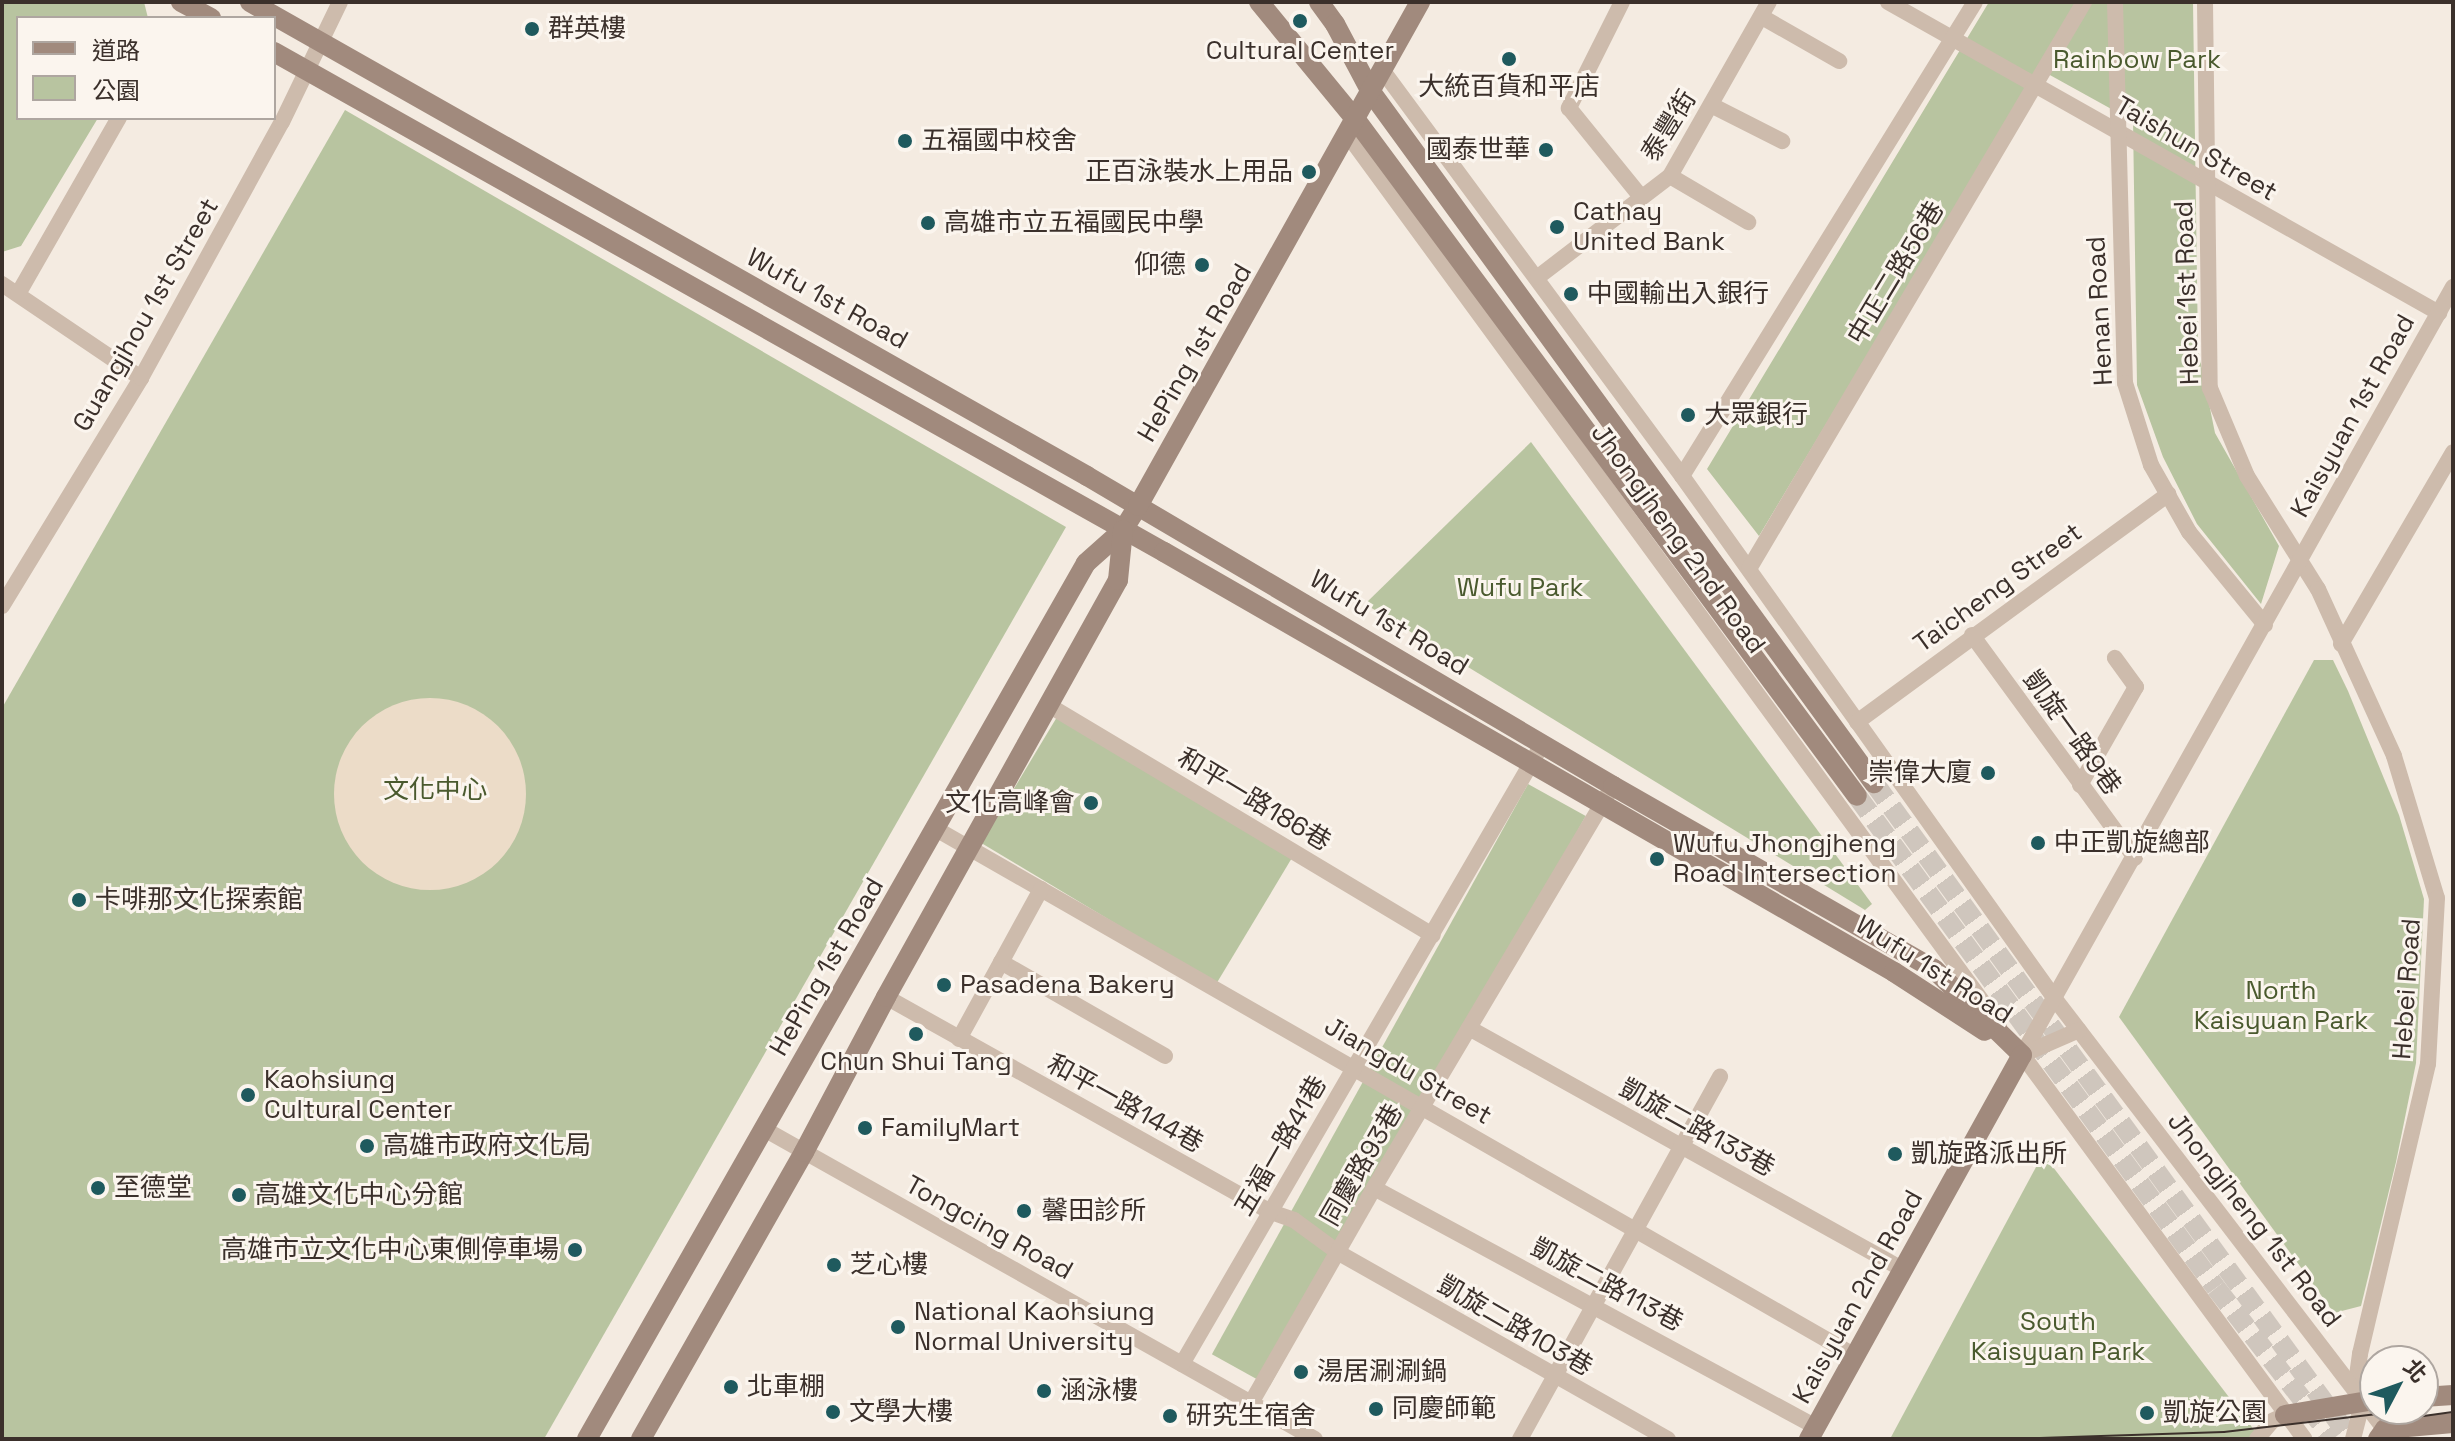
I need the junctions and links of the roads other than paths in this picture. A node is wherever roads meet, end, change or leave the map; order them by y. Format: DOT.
graph roads {
  1 [pos="250,2"];
  2 [pos="340,2"];
  3 [pos="1259,2"];
  4 [pos="1319,2"];
  5 [pos="1420,2"];
  6 [pos="1622,2"];
  7 [pos="1888,2"];
  8 [pos="1975,2"];
  9 [pos="2084,2"];
  10 [pos="2115,2"];
  11 [pos="2205,2"];
  12 [pos="181,8"];
  13 [pos="1765,9"];
  14 [pos="205,16"];
  15 [pos="275,16"];
  16 [pos="276,17"];
  17 [pos="1335,24"];
  18 [pos="1953,39"];
  19 [pos="319,41"];
  20 [pos="276,53"];
  21 [pos="1839,61"];
  22 [pos="307,71"];
  23 [pos="1383,71"];
  24 [pos="2035,85"];
  25 [pos="1371,92"];
  26 [pos="1711,105"];
  27 [pos="118,120"];
  28 [pos="1352,127"];
  29 [pos="2117,131"];
  30 [pos="1782,141"];
  31 [pos="1670,176"];
  32 [pos="2208,184"];
  33 [pos="1641,197"];
  34 [pos="1748,222"];
  35 [pos="1538,277"];
  36 [pos="2,284"];
  37 [pos="2453,287"];
  38 [pos="18,294"];
  39 [pos="2439,313"];
  40 [pos="141,378"];
  41 [pos="2453,452"];
  42 [pos="1682,476"];
  43 [pos="2169,494"];
  44 [pos="1138,506"];
  45 [pos="1123,530"];
  46 [pos="2298,565"];
  47 [pos="1749,569"];
  48 [pos="2,606"];
  49 [pos="2265,625"];
  50 [pos="1972,635"];
  51 [pos="2341,644"];
  52 [pos="2115,658"];
  53 [pos="1050,706"];
  54 [pos="1857,722"];
  55 [pos="1542,745"];
  56 [pos="1530,765"];
  57 [pos="1874,783"];
  58 [pos="2080,785"];
  59 [pos="1613,786"];
  60 [pos="1857,796"];
  61 [pos="1601,806"];
  62 [pos="936,829"];
  63 [pos="970,849"];
  64 [pos="2135,858"];
  65 [pos="1041,889"];
  66 [pos="1433,935"];
  67 [pos="1001,962"];
  68 [pos="886,997"];
  69 [pos="2055,999"];
  70 [pos="1469,1028"];
  71 [pos="2079,1030"];
  72 [pos="959,1039"];
  73 [pos="2022,1055"];
  74 [pos="1165,1056"];
  75 [pos="1355,1068"];
  76 [pos="1720,1077"];
  77 [pos="1423,1106"];
  78 [pos="764,1129"];
  79 [pos="1682,1146"];
  80 [pos="804,1152"];
  81 [pos="1374,1188"];
  82 [pos="1271,1212"];
  83 [pos="1634,1231"];
  84 [pos="1339,1253"];
  85 [pos="1903,1270"];
  86 [pos="1596,1306"];
  87 [pos="2362,1345"];
  88 [pos="1855,1356"];
  89 [pos="1182,1364"];
  90 [pos="1555,1378"];
  91 [pos="2359,1387"];
  92 [pos="2359,1402"];
  93 [pos="1251,1403"];
  94 [pos="2285,1415"];
  95 [pos="2453,1423"];
  96 [pos="1812,1433"];
  97 [pos="2385,1436"];
  98 [pos="587,1439"];
  99 [pos="641,1439"];
  100 [pos="1315,1439"];
  101 [pos="1520,1439"];
  102 [pos="1668,1439"];
  103 [pos="2257,1439"];
  104 [pos="2304,1439"];
  1 -- 15 [label="street, Wufu 1st Road"];
  2 -- 19 [label="street, Guangjhou 1st Street"];
  3 -- 28 [label="street, Jhongjheng 2nd Road"];
  4 -- 17 [label="street, Jhongjheng 2nd Road"];
  5 -- 23 [label="street"];
  6 -- 33 [label="street"];
  7 -- 18 [label="street, Taishun Street"];
  8 -- 18 [label="street"];
  9 -- 24 [label="street, 中正二路56巷"];
  10 -- 29 [label="street, Henan Road"];
  11 -- 32 [label="street, Hebei 1st Road"];
  12 -- 14 [label="street"];
  13 -- 21 [label="street"];
  13 -- 26 [label="street, 泰豐街"];
  16 -- 19 [label="street, Wufu 1st Road"];
  17 -- 23 [label="street, Jhongjheng 2nd Road"];
  17 -- 25 [label="street, Jhongjheng 2nd Road"];
  18 -- 24 [label="street, Taishun Street"];
  18 -- 42 [label="street"];
  19 -- 22 [label="street, Guangjhou 1st Street"];
  19 -- 44 [label="street, Wufu 1st Road"];
  20 -- 22 [label="street, Wufu 1st Road"];
  22 -- 40 [label="street, Guangjhou 1st Street"];
  22 -- 45 [label="street, Wufu 1st Road"];
  23 -- 25 [label="street"];
  23 -- 35 [label="street, Jhongjheng 2nd Road"];
  24 -- 29 [label="street, Taishun Street"];
  24 -- 47 [label="street, 中正二路56巷"];
  25 -- 28 [label="street"];
  25 -- 57 [label="street, Jhongjheng 2nd Road"];
  26 -- 30 [label="street"];
  26 -- 31 [label="street, 泰豐街"];
  27 -- 38 [label="street"];
  28 -- 44 [label="street, HePing 1st Road"];
  28 -- 60 [label="street, Jhongjheng 2nd Road"];
  28 -- 73 [label="street, Jhongjheng 2nd Road"];
  29 -- 32 [label="street, Taishun Street"];
  29 -- 43 [label="street, Henan Road"];
  31 -- 33 [label="street, 泰豐街"];
  31 -- 34 [label="street"];
  32 -- 39 [label="street, Taishun Street"];
  32 -- 46 [label="street, Hebei 1st Road"];
  33 -- 35 [label="street, 泰豐街"];
  35 -- 42 [label="street, Jhongjheng 2nd Road"];
  36 -- 38 [label="street"];
  37 -- 39 [label="street, Kaisyuan 1st Road"];
  38 -- 40 [label="street"];
  39 -- 46 [label="street, Kaisyuan 1st Road"];
  40 -- 48 [label="street, Guangjhou 1st Street"];
  41 -- 51 [label="street"];
  42 -- 47 [label="street, Jhongjheng 2nd Road"];
  43 -- 49 [label="street, Henan Road"];
  43 -- 50 [label="street, Taicheng Street"];
  44 -- 45 [label="street, HePing 1st Road"];
  44 -- 55 [label="street, Wufu 1st Road"];
  45 -- 53 [label="street, HePing 1st Road"];
  45 -- 56 [label="street, Wufu 1st Road"];
  45 -- 62 [label="street, HePing 1st Road"];
  46 -- 49 [label="street, Kaisyuan 1st Road"];
  46 -- 51 [label="street, Hebei Road"];
  47 -- 54 [label="street, Jhongjheng 2nd Road"];
  49 -- 64 [label="street"];
  50 -- 54 [label="street, Taicheng Street"];
  50 -- 58 [label="street, 凱旋一路9巷"];
  51 -- 87 [label="street, Hebei Road"];
  52 -- 58 [label="street"];
  53 -- 63 [label="street, HePing 1st Road"];
  53 -- 66 [label="street, 和平一路186巷"];
  54 -- 69 [label="street, Jhongjheng 2nd Road"];
  55 -- 56 [label="street, 五福一路41巷"];
  55 -- 59 [label="street, Wufu 1st Road"];
  56 -- 61 [label="street, Wufu 1st Road"];
  56 -- 66 [label="street, 五福一路41巷"];
  58 -- 64 [label="street, 凱旋一路9巷"];
  59 -- 61 [label="street, 同慶路93巷"];
  59 -- 73 [label="street, Wufu 1st Road"];
  61 -- 70 [label="street, 同慶路93巷"];
  61 -- 73 [label="street, Wufu 1st Road"];
  62 -- 63 [label="street, Jiangdu Street"];
  62 -- 78 [label="street, HePing 1st Road"];
  63 -- 65 [label="street, Jiangdu Street"];
  63 -- 68 [label="street, HePing 1st Road"];
  64 -- 69 [label="street"];
  65 -- 67 [label="street"];
  65 -- 75 [label="street, Jiangdu Street"];
  66 -- 75 [label="street, 五福一路41巷"];
  67 -- 72 [label="street"];
  67 -- 74 [label="street"];
  68 -- 72 [label="street, 和平一路144巷"];
  68 -- 80 [label="street, HePing 1st Road"];
  69 -- 71 [label="street, Jhongjheng 1st Road"];
  69 -- 73 [label="street"];
  70 -- 77 [label="street, 同慶路93巷"];
  70 -- 79 [label="street, 凱旋二路133巷"];
  71 -- 73 [label="street"];
  71 -- 91 [label="street, Jhongjheng 1st Road"];
  72 -- 82 [label="street, 和平一路144巷"];
  73 -- 85 [label="street, Kaisyuan 2nd Road"];
  73 -- 94 [label="street"];
  75 -- 77 [label="street, Jiangdu Street"];
  75 -- 82 [label="street, 五福一路41巷"];
  76 -- 79 [label="street"];
  77 -- 81 [label="street, 同慶路93巷"];
  77 -- 83 [label="street, Jiangdu Street"];
  78 -- 80 [label="street, Tongcing Road"];
  78 -- 98 [label="street, HePing 1st Road"];
  79 -- 83 [label="street"];
  79 -- 85 [label="street, 凱旋二路133巷"];
  80 -- 89 [label="street, Tongcing Road"];
  80 -- 99 [label="street, HePing 1st Road"];
  81 -- 84 [label="street, 同慶路93巷"];
  81 -- 86 [label="street, 凱旋二路113巷"];
  82 -- 84 [label="street, 和平一路144巷"];
  82 -- 89 [label="street, 五福一路41巷"];
  83 -- 86 [label="street"];
  83 -- 88 [label="street, Jiangdu Street"];
  84 -- 90 [label="street, 凱旋二路103巷"];
  84 -- 93 [label="street, 同慶路93巷"];
  85 -- 88 [label="street, Kaisyuan 2nd Road"];
  86 -- 90 [label="street"];
  86 -- 96 [label="street, 凱旋二路113巷"];
  88 -- 96 [label="street, Kaisyuan 2nd Road"];
  89 -- 93 [label="street, Tongcing Road"];
  90 -- 101 [label="street"];
  90 -- 102 [label="street, 凱旋二路103巷"];
  92 -- 94 [label="street"];
  93 -- 100 [label="street, Tongcing Road"];
  94 -- 103 [label="street"];
  94 -- 104 [label="street"];
  95 -- 97 [label="street"];
}
